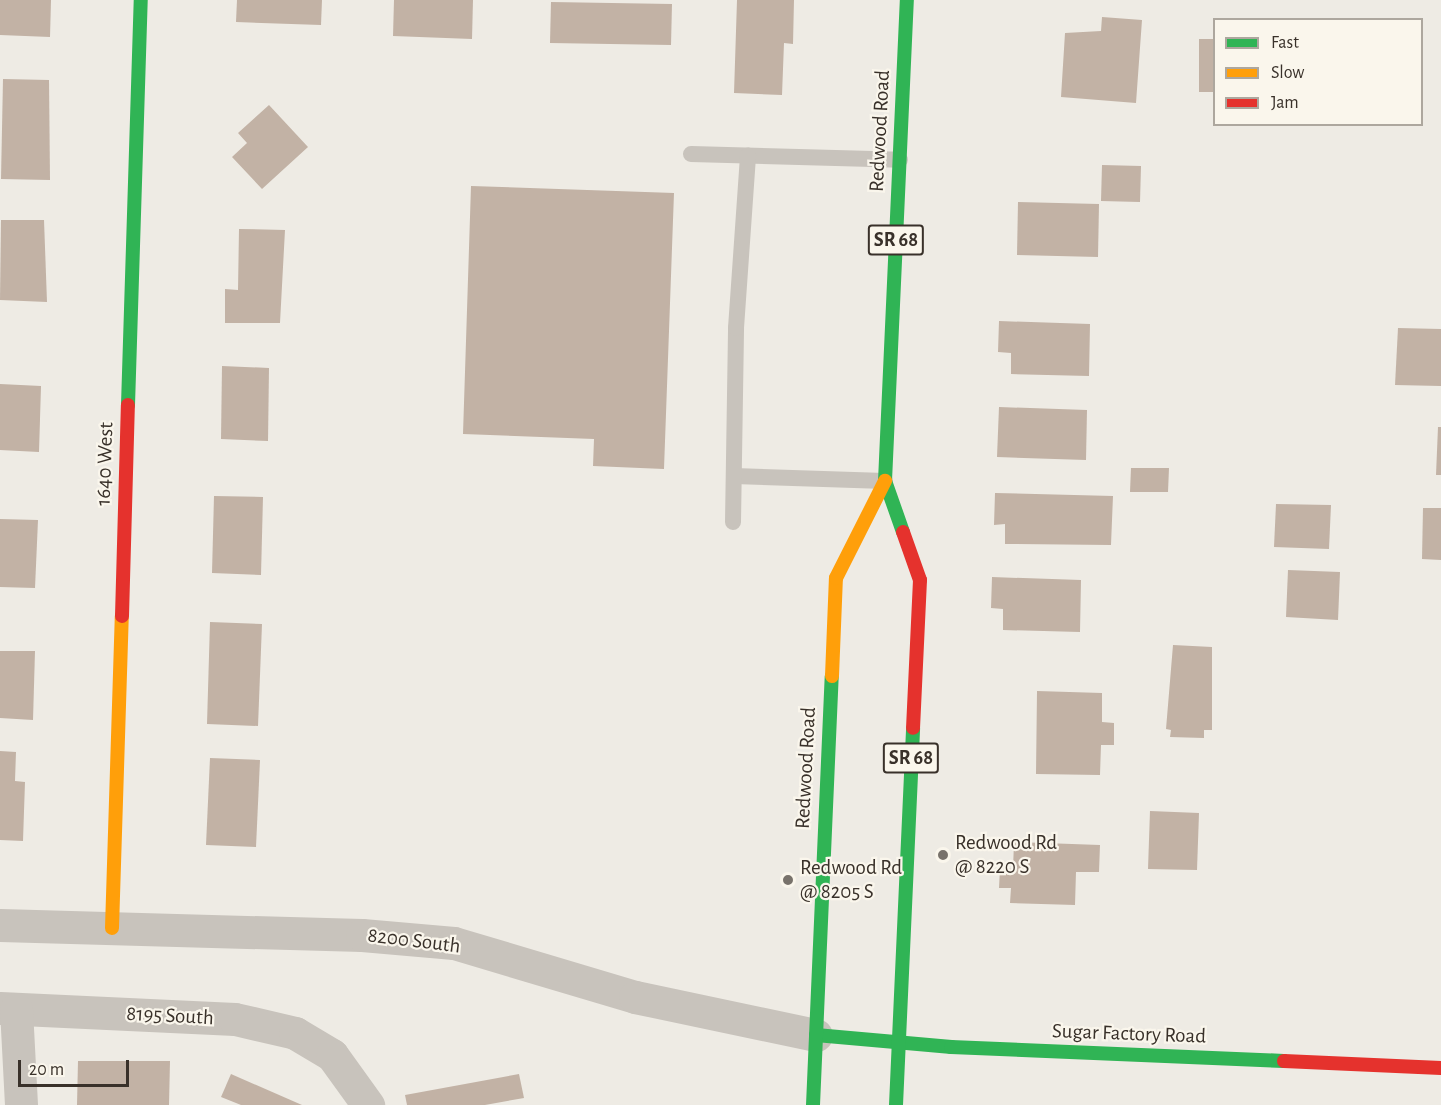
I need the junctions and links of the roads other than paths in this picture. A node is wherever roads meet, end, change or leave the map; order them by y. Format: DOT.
graph roads {
  1 [pos="141,0"];
  2 [pos="907,0"];
  3 [pos="691,154"];
  4 [pos="748,155"];
  5 [pos="900,160"];
  6 [pos="734,476"];
  7 [pos="885,481"];
  8 [pos="733,522"];
  9 [pos="0,925"];
  10 [pos="111,928"];
  11 [pos="8,1008"];
  12 [pos="816,1035"];
  13 [pos="898,1041"];
  14 [pos="1441,1068"];
  15 [pos="21,1105"];
  16 [pos="368,1105"];
  17 [pos="813,1105"];
  18 [pos="896,1105"];
  1 -- 10 [label="main road, 1640 West"];
  2 -- 5 [label="main road, Redwood Road / SR 68"];
  3 -- 4 [label="lane"];
  4 -- 5 [label="lane"];
  4 -- 6 [label="lane"];
  5 -- 7 [label="main road, Redwood Road / SR 68"];
  6 -- 7 [label="lane"];
  6 -- 8 [label="lane"];
  7 -- 12 [label="main road, Redwood Road / SR 68"];
  7 -- 13 [label="main road, Redwood Road / SR 68"];
  9 -- 10 [label="street, 8200 South"];
  10 -- 12 [label="street, 8200 South"];
  11 -- 15 [label="street"];
  11 -- 16 [label="street, 8195 South"];
  12 -- 13 [label="main road, Sugar Factory Road"];
  12 -- 17 [label="main road, Redwood Road / SR 68"];
  13 -- 14 [label="main road, Sugar Factory Road"];
  13 -- 18 [label="main road, Redwood Road / SR 68"];
}
